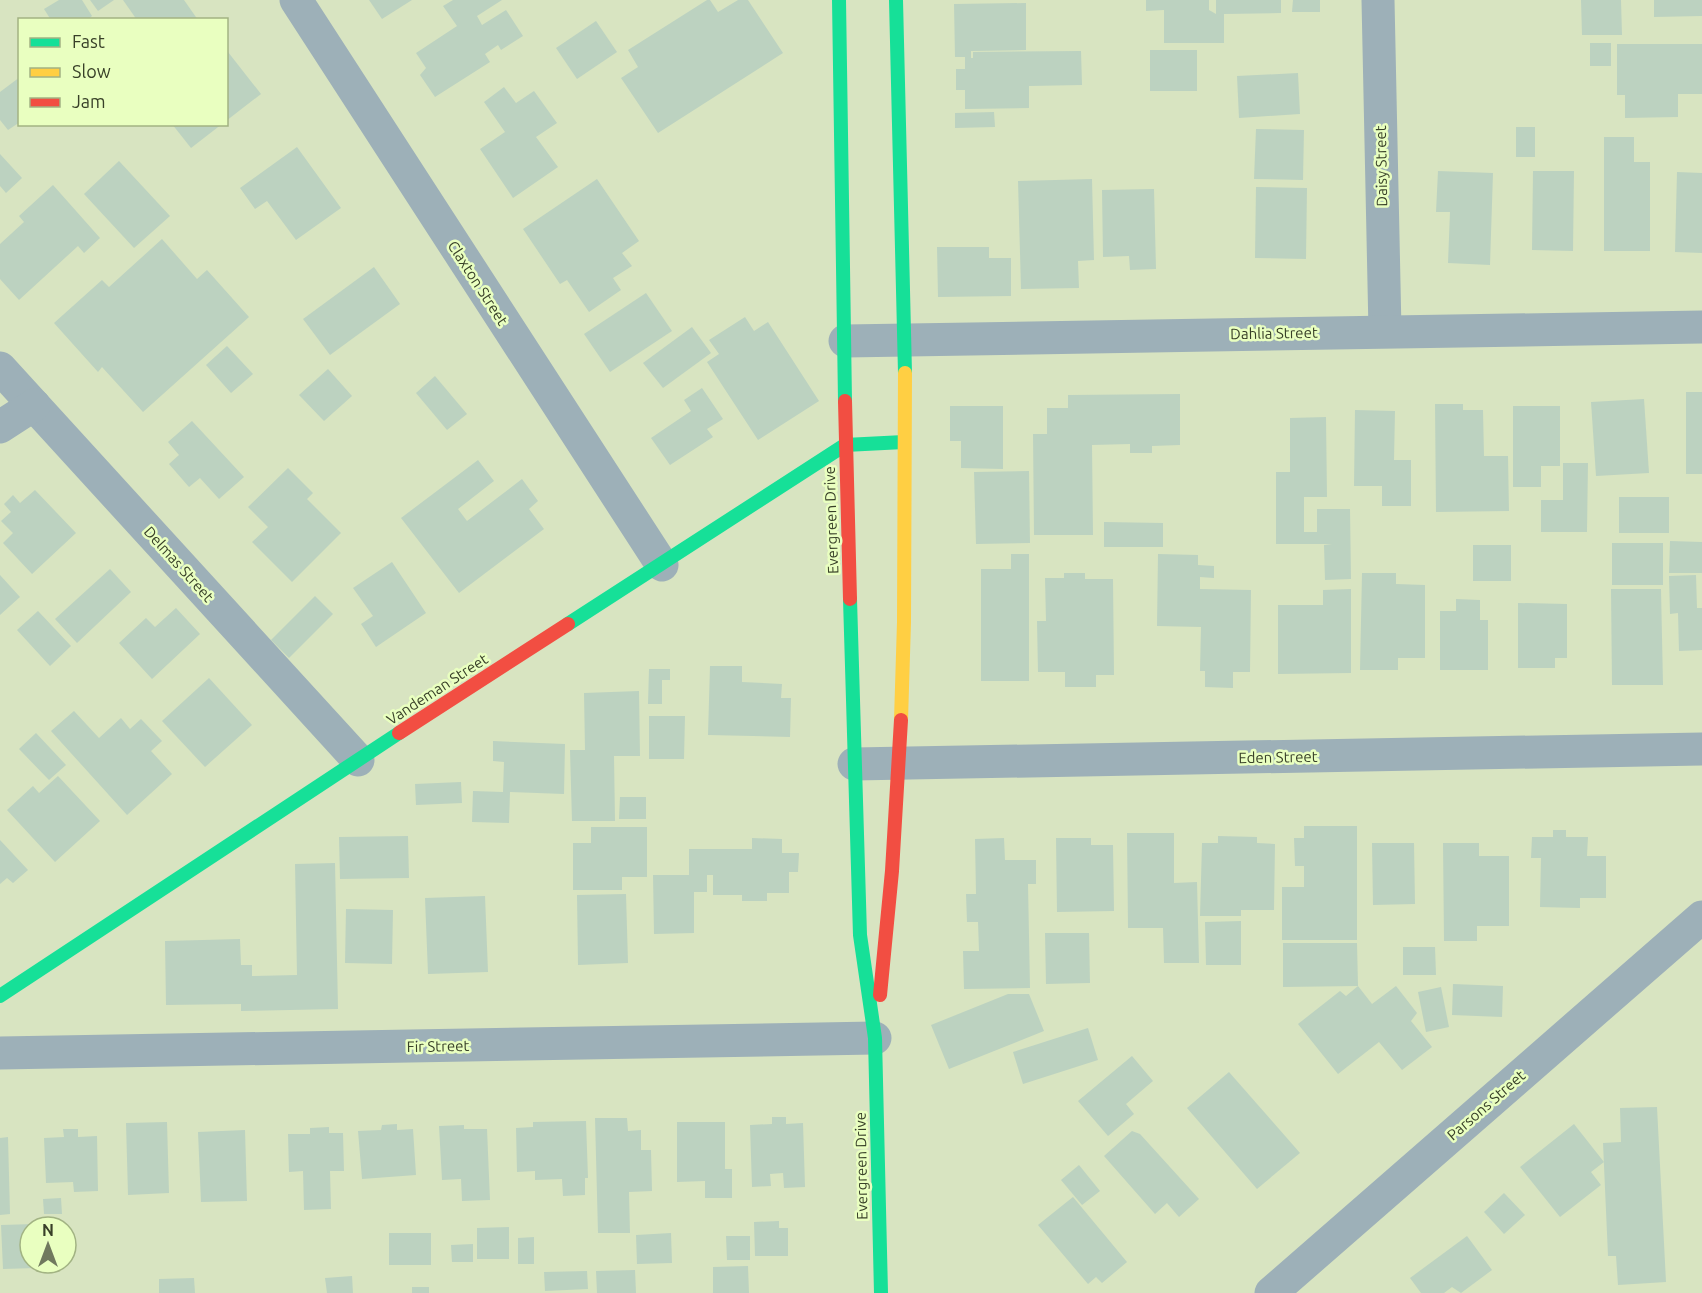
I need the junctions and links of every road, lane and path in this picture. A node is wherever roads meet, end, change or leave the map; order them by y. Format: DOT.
graph roads {
  1 [pos="296,0"];
  2 [pos="838,0"];
  3 [pos="896,0"];
  4 [pos="1378,0"];
  5 [pos="1702,327"];
  6 [pos="1385,331"];
  7 [pos="903,339"];
  8 [pos="845,340"];
  9 [pos="0,368"];
  10 [pos="34,405"];
  11 [pos="0,427"];
  12 [pos="904,442"];
  13 [pos="845,445"];
  14 [pos="662,565"];
  15 [pos="1702,749"];
  16 [pos="358,760"];
  17 [pos="900,763"];
  18 [pos="854,764"];
  19 [pos="1702,917"];
  20 [pos="0,996"];
  21 [pos="875,1038"];
  22 [pos="0,1053"];
  23 [pos="1281,1290"];
  24 [pos="881,1293"];
  1 -- 14 [label="street, Claxton Street"];
  2 -- 8 [label="street, Evergreen Drive"];
  3 -- 7 [label="street, Evergreen Drive"];
  4 -- 6 [label="street, Daisy Street"];
  5 -- 6 [label="street, Dahlia Street"];
  6 -- 7 [label="street, Dahlia Street"];
  7 -- 8 [label="street, Dahlia Street"];
  7 -- 12 [label="street, Evergreen Drive"];
  8 -- 13 [label="street, Evergreen Drive"];
  9 -- 10 [label="street, Delmas Street"];
  10 -- 11 [label="street"];
  10 -- 16 [label="street, Delmas Street"];
  12 -- 13 [label="street"];
  12 -- 17 [label="street, Evergreen Drive"];
  13 -- 14 [label="street, Vandeman Street"];
  13 -- 18 [label="street, Evergreen Drive"];
  14 -- 16 [label="street, Vandeman Street"];
  15 -- 17 [label="street, Eden Street"];
  16 -- 20 [label="street, Vandeman Street"];
  17 -- 18 [label="street, Eden Street"];
  17 -- 21 [label="street, Evergreen Drive"];
  18 -- 21 [label="street, Evergreen Drive"];
  19 -- 23 [label="street, Parsons Street"];
  21 -- 22 [label="street, Fir Street"];
  21 -- 24 [label="street, Evergreen Drive"];
}
